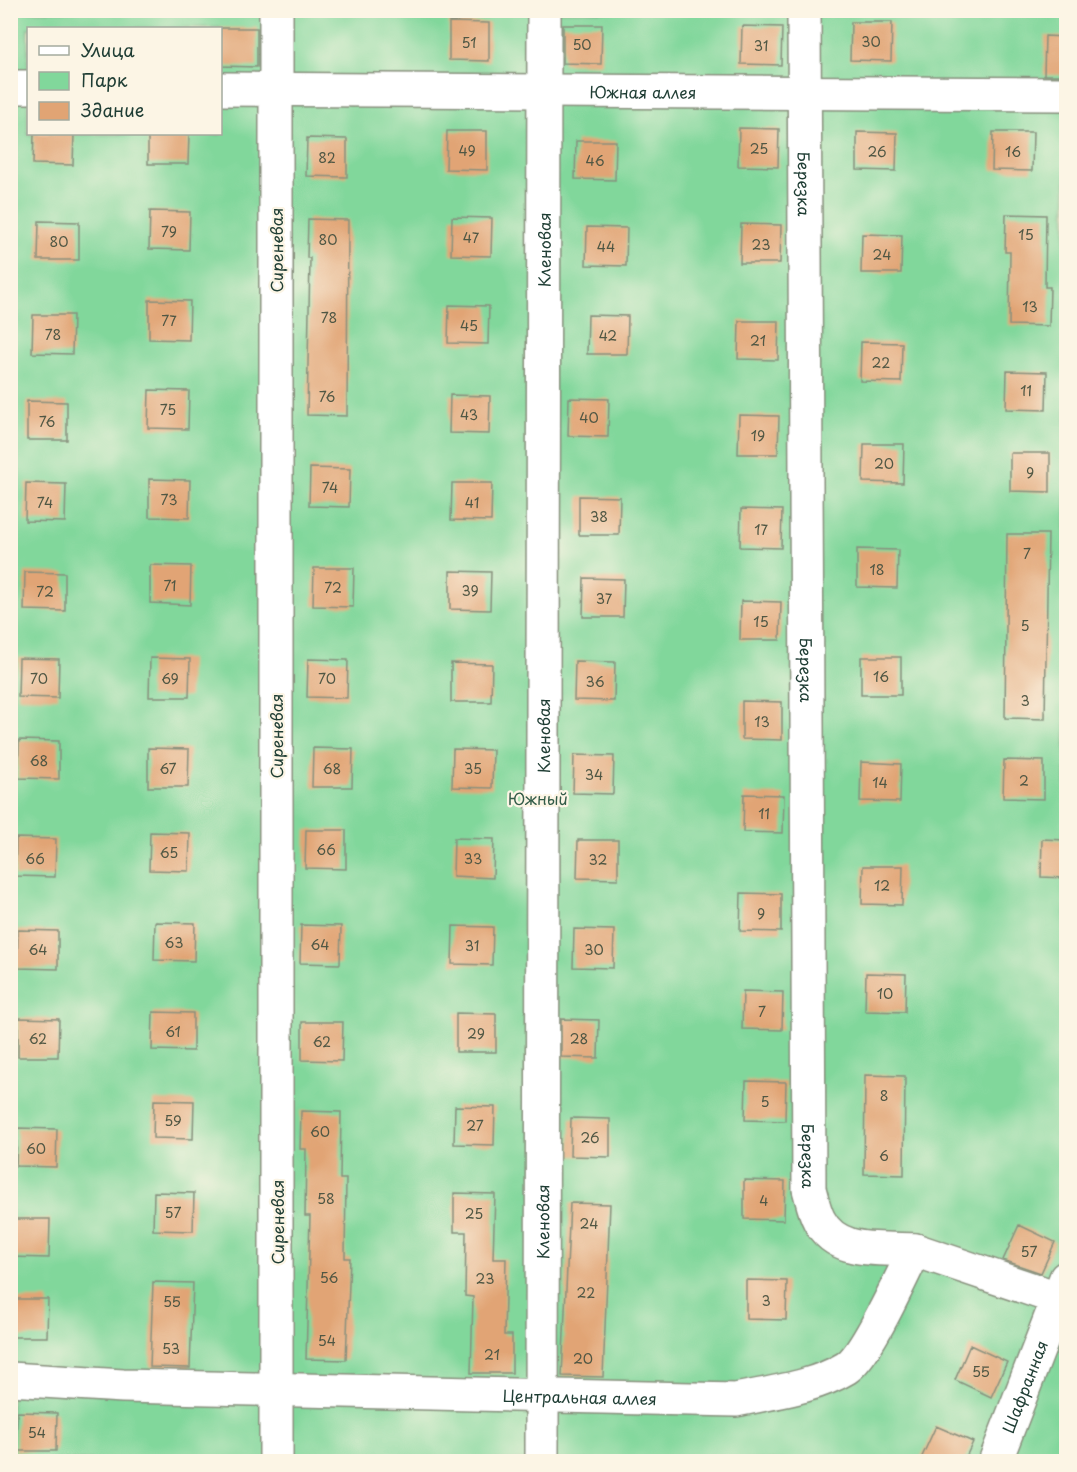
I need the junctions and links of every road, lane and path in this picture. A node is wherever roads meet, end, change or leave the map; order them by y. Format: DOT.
graph roads {
  1 [pos="276,10"];
  2 [pos="544,10"];
  3 [pos="804,10"];
  4 [pos="10,87"];
  5 [pos="27,87"];
  6 [pos="222,89"];
  7 [pos="276,90"];
  8 [pos="544,91"];
  9 [pos="803,92"];
  10 [pos="1066,94"];
  11 [pos="915,1250"];
  12 [pos="1064,1292"];
  13 [pos="10,1379"];
  14 [pos="277,1388"];
  15 [pos="543,1395"];
  16 [pos="276,1461"];
  17 [pos="542,1461"];
  18 [pos="995,1461"];
  1 -- 7 [label="street, Сиреневая"];
  2 -- 8 [label="street, Кленовая"];
  3 -- 9 [label="street, Березка"];
  4 -- 5 [label="street"];
  6 -- 7 [label="street, Южная аллея"];
  7 -- 8 [label="street, Южная аллея"];
  7 -- 14 [label="street, Сиреневая"];
  8 -- 9 [label="street, Южная аллея"];
  8 -- 15 [label="street, Кленовая"];
  9 -- 10 [label="street, Южная аллея"];
  9 -- 11 [label="street, Березка"];
  11 -- 12 [label="street"];
  11 -- 15 [label="street, Центральная аллея"];
  12 -- 18 [label="street, Шафранная"];
  13 -- 14 [label="street, Центральная аллея"];
  14 -- 15 [label="street, Центральная аллея"];
  14 -- 16 [label="street, Сиреневая"];
  15 -- 17 [label="street, Кленовая"];
}
